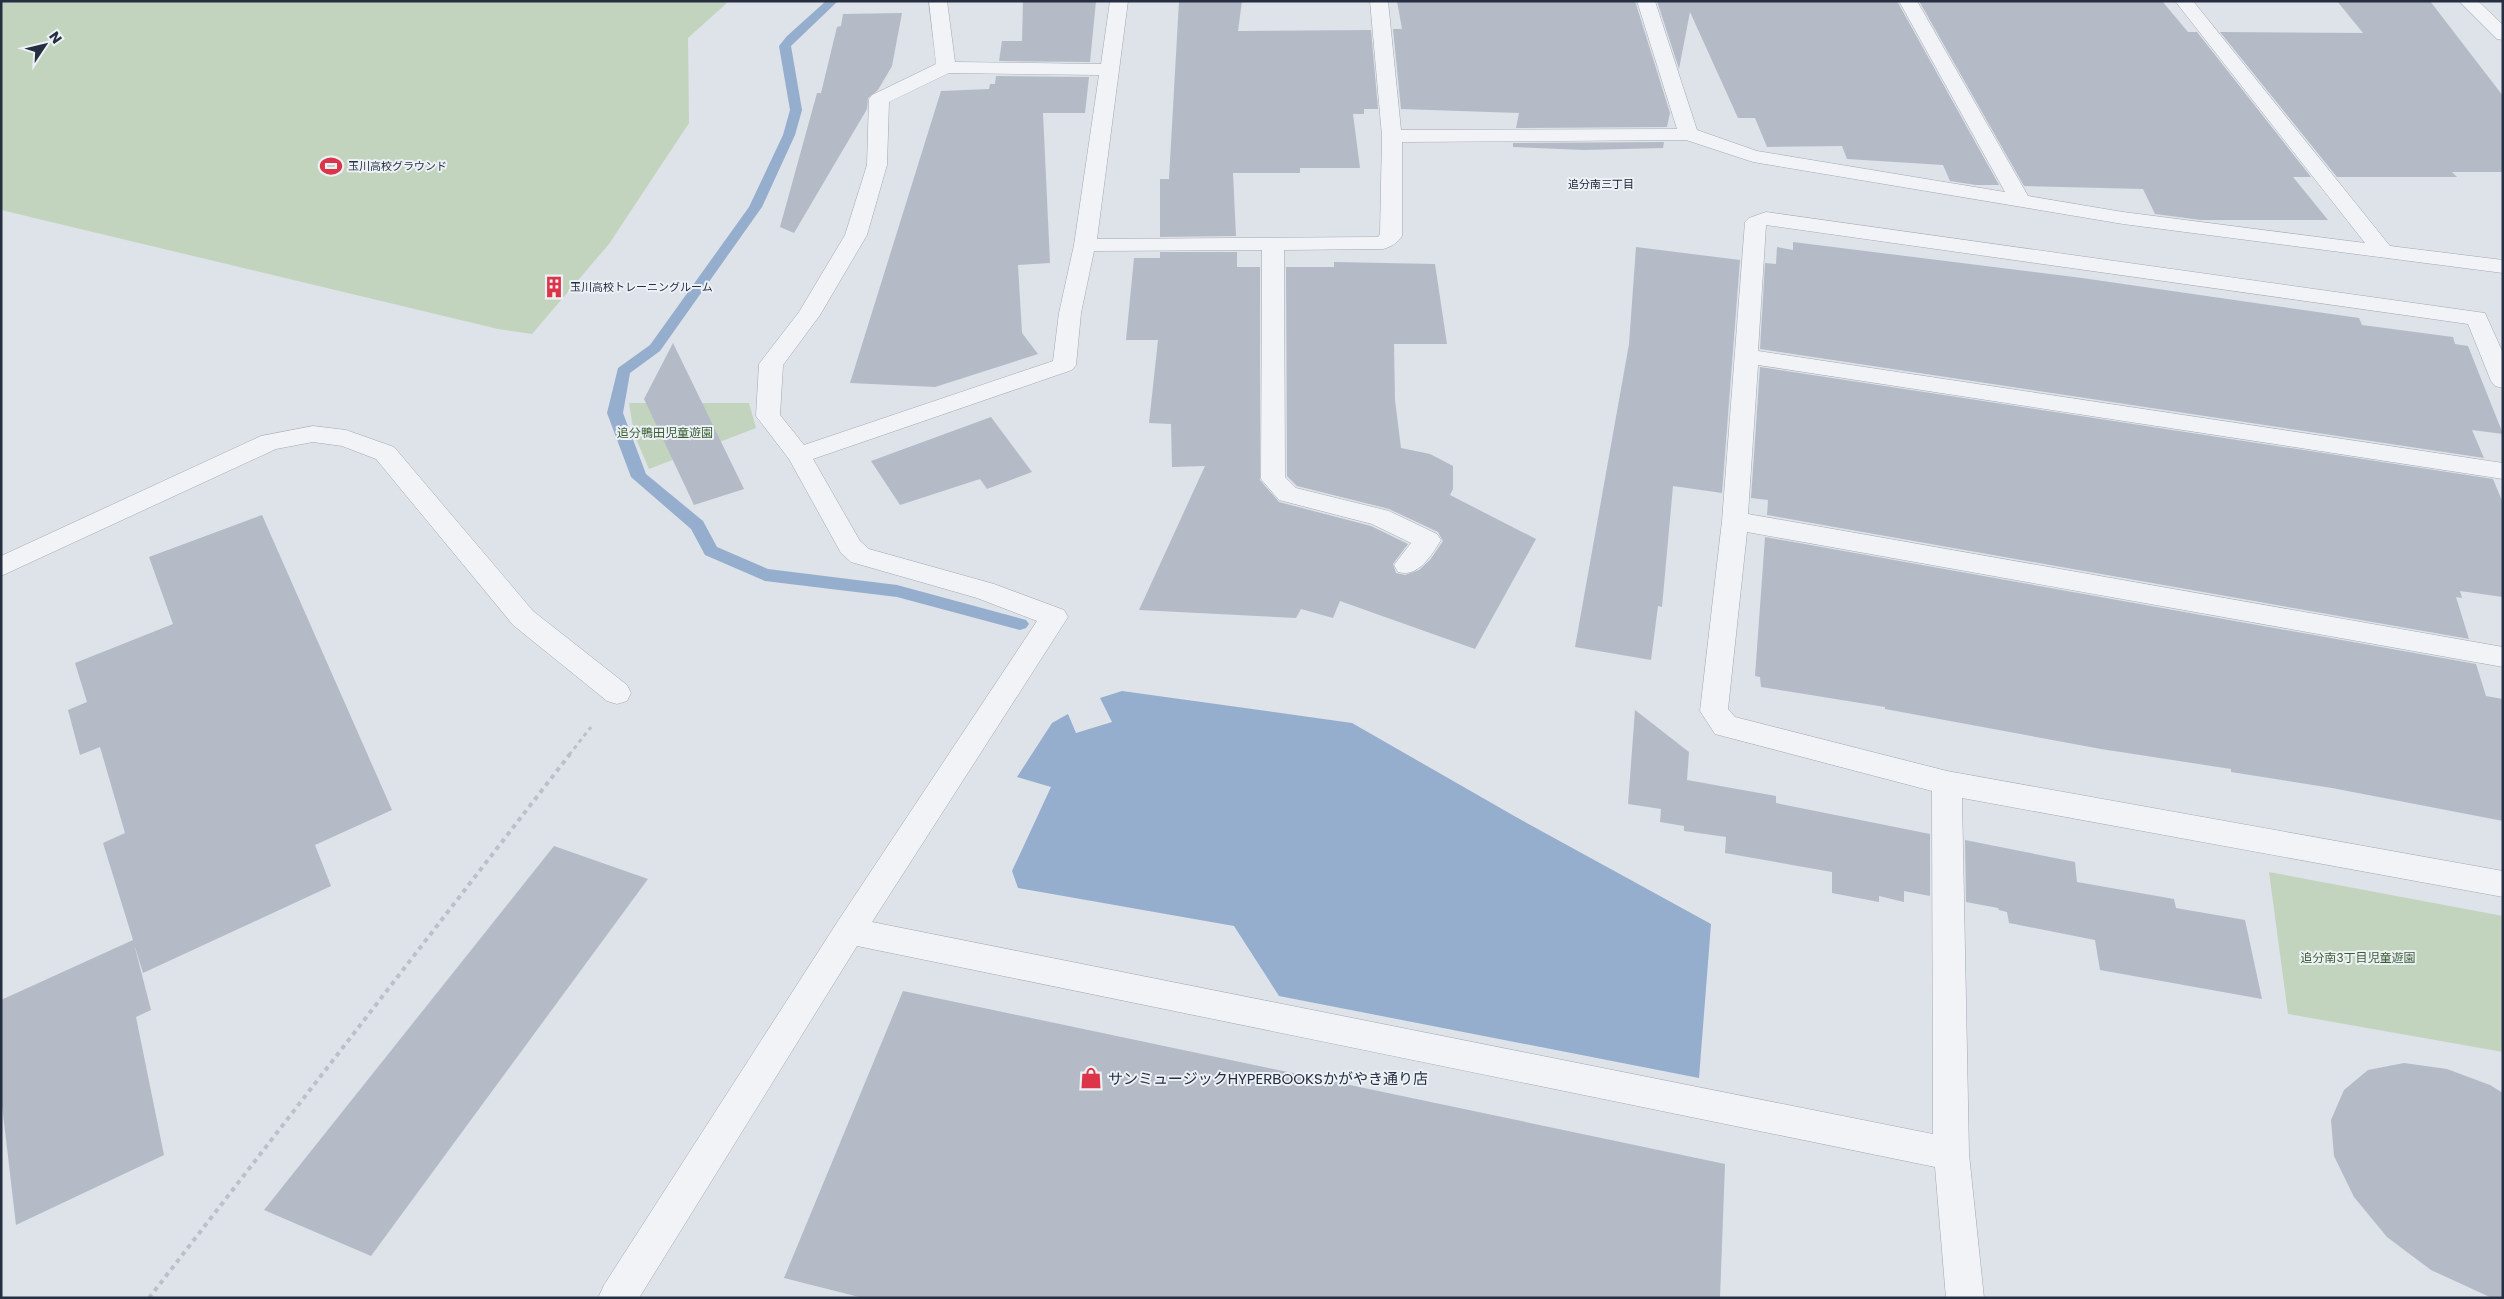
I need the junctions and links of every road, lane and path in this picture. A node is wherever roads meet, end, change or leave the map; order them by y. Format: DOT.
graph roads {
  1 [pos="938,1"];
  2 [pos="1119,1"];
  3 [pos="1379,1"];
  4 [pos="1646,1"];
  5 [pos="1908,1"];
  6 [pos="2184,1"];
  7 [pos="2468,1"];
  8 [pos="2503,35"];
  9 [pos="946,67"];
  10 [pos="1109,70"];
  11 [pos="1688,134"];
  12 [pos="1392,136"];
  13 [pos="2019,199"];
  14 [pos="1273,243"];
  15 [pos="1085,245"];
  16 [pos="2383,251"];
  17 [pos="2503,267"];
  18 [pos="1746,356"];
  19 [pos="2503,381"];
  20 [pos="799,455"];
  21 [pos="2503,471"];
  22 [pos="1735,521"];
  23 [pos="1407,565"];
  24 [pos="1,567"];
  25 [pos="2503,657"];
  26 [pos="617,693"];
  27 [pos="1946,783"];
  28 [pos="2503,884"];
  29 [pos="849,931"];
  30 [pos="1951,1154"];
  31 [pos="149,1298"];
  32 [pos="618,1298"];
  33 [pos="1964,1298"];
  1 -- 9 [label="street"];
  2 -- 10 [label="street"];
  3 -- 12 [label="street"];
  4 -- 11 [label="street"];
  5 -- 13 [label="street"];
  6 -- 16 [label="street"];
  7 -- 8 [label="street"];
  9 -- 10 [label="street"];
  9 -- 20 [label="street"];
  10 -- 15 [label="street"];
  11 -- 12 [label="street"];
  11 -- 13 [label="street"];
  12 -- 14 [label="street"];
  13 -- 16 [label="street"];
  14 -- 15 [label="street"];
  14 -- 23 [label="street"];
  15 -- 20 [label="street"];
  16 -- 17 [label="street"];
  18 -- 19 [label="street"];
  18 -- 21 [label="street"];
  18 -- 22 [label="street"];
  20 -- 29 [label="street"];
  22 -- 25 [label="street"];
  22 -- 27 [label="street"];
  24 -- 26 [label="street"];
  26 -- 31 [label="path"];
  27 -- 28 [label="street"];
  27 -- 30 [label="street"];
  29 -- 30 [label="street"];
  29 -- 32 [label="street"];
  30 -- 33 [label="street"];
}
